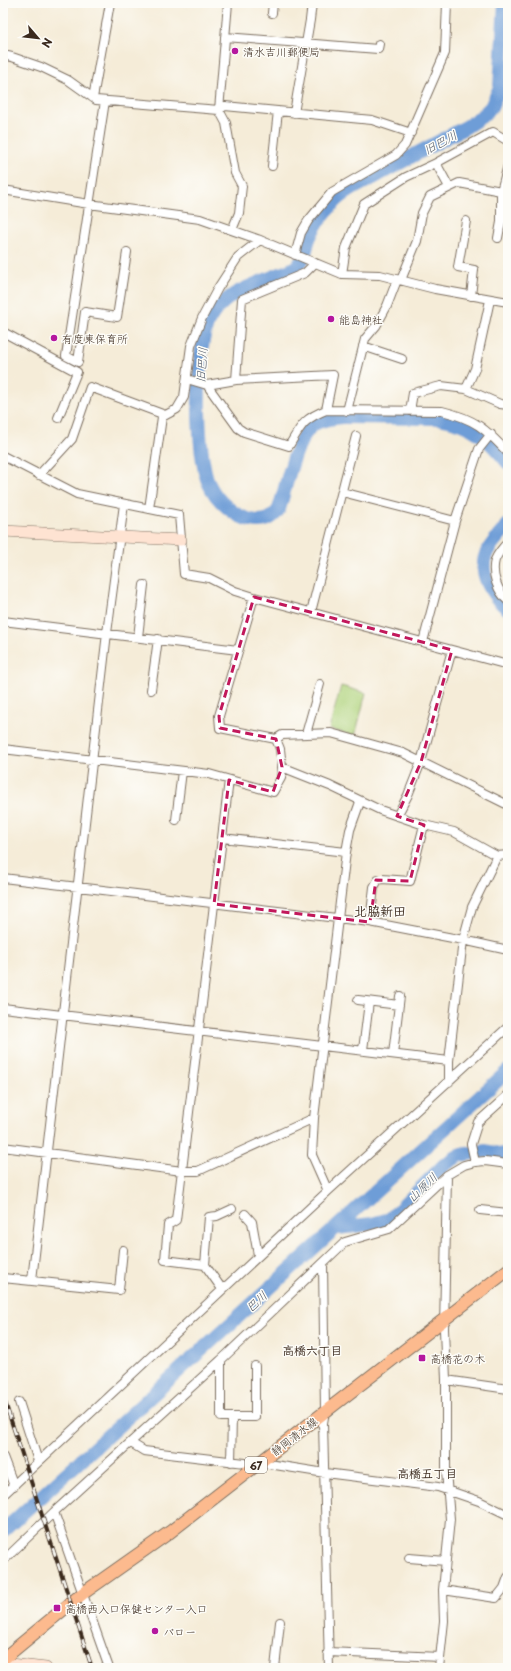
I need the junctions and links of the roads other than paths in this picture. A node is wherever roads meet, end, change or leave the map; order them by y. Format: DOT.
graph roads {
  1 [pos="110,3"];
  2 [pos="228,3"];
  3 [pos="273,3"];
  4 [pos="312,3"];
  5 [pos="447,3"];
  6 [pos="272,13"];
  7 [pos="225,37"];
  8 [pos="306,44"];
  9 [pos="379,44"];
  10 [pos="3,56"];
  11 [pos="93,98"];
  12 [pos="105,101"];
  13 [pos="219,110"];
  14 [pos="278,111"];
  15 [pos="294,113"];
  16 [pos="411,133"];
  17 [pos="508,141"];
  18 [pos="436,163"];
  19 [pos="508,165"];
  20 [pos="272,166"];
  21 [pos="448,187"];
  22 [pos="3,190"];
  23 [pos="501,191"];
  24 [pos="89,204"];
  25 [pos="466,221"];
  26 [pos="504,222"];
  27 [pos="232,230"];
  28 [pos="498,238"];
  29 [pos="260,240"];
  30 [pos="127,252"];
  31 [pos="298,256"];
  32 [pos="312,262"];
  33 [pos="342,274"];
  34 [pos="399,280"];
  35 [pos="471,296"];
  36 [pos="490,300"];
  37 [pos="508,302"];
  38 [pos="3,332"];
  39 [pos="364,346"];
  40 [pos="402,359"];
  41 [pos="187,379"];
  42 [pos="236,380"];
  43 [pos="207,385"];
  44 [pos="466,389"];
  45 [pos="508,405"];
  46 [pos="326,410"];
  47 [pos="348,411"];
  48 [pos="410,411"];
  49 [pos="165,415"];
  50 [pos="58,418"];
  51 [pos="491,434"];
  52 [pos="356,436"];
  53 [pos="508,453"];
  54 [pos="3,456"];
  55 [pos="39,475"];
  56 [pos="342,492"];
  57 [pos="124,504"];
  58 [pos="149,509"];
  59 [pos="455,521"];
  60 [pos="3,530"];
  61 [pos="119,536"];
  62 [pos="181,540"];
  63 [pos="508,542"];
  64 [pos="144,585"];
  65 [pos="254,597"];
  66 [pos="508,601"];
  67 [pos="311,612"];
  68 [pos="3,621"];
  69 [pos="107,633"];
  70 [pos="138,637"];
  71 [pos="158,639"];
  72 [pos="423,642"];
  73 [pos="238,650"];
  74 [pos="452,650"];
  75 [pos="508,666"];
  76 [pos="320,684"];
  77 [pos="151,690"];
  78 [pos="306,734"];
  79 [pos="276,739"];
  80 [pos="3,749"];
  81 [pos="93,761"];
  82 [pos="421,762"];
  83 [pos="282,767"];
  84 [pos="182,771"];
  85 [pos="229,780"];
  86 [pos="360,802"];
  87 [pos="508,805"];
  88 [pos="397,816"];
  89 [pos="176,820"];
  90 [pos="424,825"];
  91 [pos="222,838"];
  92 [pos="346,852"];
  93 [pos="508,855"];
  94 [pos="497,856"];
  95 [pos="3,878"];
  96 [pos="78,887"];
  97 [pos="214,904"];
  98 [pos="339,918"];
  99 [pos="370,922"];
  100 [pos="463,940"];
  101 [pos="508,950"];
  102 [pos="400,996"];
  103 [pos="358,1000"];
  104 [pos="369,1002"];
  105 [pos="399,1005"];
  106 [pos="3,1008"];
  107 [pos="64,1014"];
  108 [pos="508,1027"];
  109 [pos="199,1031"];
  110 [pos="323,1045"];
  111 [pos="363,1050"];
  112 [pos="393,1054"];
  113 [pos="449,1061"];
  114 [pos="449,1082"];
  115 [pos="508,1095"];
  116 [pos="314,1118"];
  117 [pos="3,1147"];
  118 [pos="48,1154"];
  119 [pos="475,1162"];
  120 [pos="508,1164"];
  121 [pos="182,1171"];
  122 [pos="447,1175"];
  123 [pos="328,1191"];
  124 [pos="232,1209"];
  125 [pos="480,1210"];
  126 [pos="508,1213"];
  127 [pos="245,1214"];
  128 [pos="123,1250"];
  129 [pos="258,1255"];
  130 [pos="323,1263"];
  131 [pos="204,1265"];
  132 [pos="508,1270"];
  133 [pos="3,1278"];
  134 [pos="508,1279"];
  135 [pos="32,1280"];
  136 [pos="222,1289"];
  137 [pos="444,1324"];
  138 [pos="221,1360"];
  139 [pos="255,1366"];
  140 [pos="446,1380"];
  141 [pos="508,1389"];
  142 [pos="19,1402"];
  143 [pos="325,1411"];
  144 [pos="232,1417"];
  145 [pos="323,1423"];
  146 [pos="131,1443"];
  147 [pos="3,1457"];
  148 [pos="38,1461"];
  149 [pos="231,1462"];
  150 [pos="269,1464"];
  151 [pos="250,1469"];
  152 [pos="325,1473"];
  153 [pos="14,1486"];
  154 [pos="448,1490"];
  155 [pos="3,1495"];
  156 [pos="54,1512"];
  157 [pos="508,1515"];
  158 [pos="409,1558"];
  159 [pos="3,1561"];
  160 [pos="446,1561"];
  161 [pos="508,1577"];
  162 [pos="506,1588"];
  163 [pos="444,1590"];
  164 [pos="84,1598"];
  165 [pos="280,1622"];
  166 [pos="328,1652"];
  167 [pos="440,1657"];
  168 [pos="6,1664"];
  169 [pos="46,1668"];
  170 [pos="109,1668"];
  171 [pos="275,1668"];
  172 [pos="329,1668"];
  173 [pos="439,1668"];
  1 -- 11 [label="street"];
  2 -- 7 [label="street"];
  3 -- 6 [label="street"];
  4 -- 8 [label="street"];
  5 -- 16 [label="street"];
  7 -- 8 [label="street"];
  7 -- 13 [label="street"];
  8 -- 9 [label="street"];
  8 -- 15 [label="street"];
  10 -- 11 [label="street"];
  11 -- 12 [label="street"];
  12 -- 13 [label="street"];
  12 -- 24 [label="street"];
  13 -- 14 [label="street"];
  13 -- 27 [label="street"];
  14 -- 15 [label="street"];
  14 -- 20 [label="street"];
  15 -- 16 [label="street"];
  16 -- 31 [label="street"];
  17 -- 18 [label="street"];
  18 -- 21 [label="street"];
  18 -- 33 [label="street"];
  19 -- 23 [label="street"];
  21 -- 23 [label="street"];
  21 -- 34 [label="street"];
  22 -- 24 [label="street"];
  23 -- 26 [label="street"];
  24 -- 27 [label="street"];
  24 -- 30 [label="street"];
  25 -- 35 [label="street"];
  26 -- 28 [label="street"];
  27 -- 29 [label="street"];
  29 -- 31 [label="street"];
  29 -- 41 [label="street"];
  31 -- 32 [label="street"];
  32 -- 33 [label="street"];
  32 -- 42 [label="street"];
  33 -- 34 [label="street"];
  34 -- 35 [label="street"];
  34 -- 39 [label="street"];
  35 -- 36 [label="street"];
  36 -- 37 [label="street"];
  36 -- 44 [label="street"];
  38 -- 50 [label="street"];
  39 -- 40 [label="street"];
  39 -- 47 [label="street"];
  41 -- 43 [label="street"];
  41 -- 49 [label="street"];
  42 -- 43 [label="street"];
  42 -- 46 [label="street"];
  43 -- 46 [label="street"];
  44 -- 45 [label="street"];
  44 -- 48 [label="street"];
  46 -- 47 [label="street"];
  47 -- 48 [label="street"];
  48 -- 51 [label="street"];
  49 -- 55 [label="street"];
  49 -- 58 [label="street"];
  51 -- 53 [label="street"];
  51 -- 59 [label="street"];
  52 -- 56 [label="street"];
  54 -- 55 [label="street"];
  55 -- 57 [label="street"];
  56 -- 59 [label="street"];
  56 -- 67 [label="street"];
  57 -- 58 [label="street"];
  57 -- 61 [label="street"];
  58 -- 62 [label="street"];
  59 -- 72 [label="street"];
  60 -- 61 [label="street"];
  61 -- 62 [label="street"];
  61 -- 69 [label="street"];
  62 -- 65 [label="street"];
  63 -- 66 [label="street"];
  64 -- 70 [label="street"];
  65 -- 67 [label="street"];
  65 -- 73 [label="street"];
  67 -- 72 [label="street"];
  68 -- 69 [label="street"];
  69 -- 70 [label="street"];
  69 -- 81 [label="street"];
  70 -- 71 [label="street"];
  71 -- 73 [label="street"];
  71 -- 77 [label="street"];
  72 -- 74 [label="street"];
  73 -- 79 [label="street"];
  74 -- 75 [label="street"];
  74 -- 82 [label="street"];
  76 -- 78 [label="street"];
  78 -- 79 [label="street"];
  78 -- 82 [label="street"];
  79 -- 83 [label="street"];
  80 -- 81 [label="street"];
  81 -- 84 [label="street"];
  81 -- 96 [label="street"];
  82 -- 87 [label="street"];
  82 -- 88 [label="street"];
  83 -- 85 [label="street"];
  83 -- 86 [label="street"];
  84 -- 85 [label="street"];
  84 -- 89 [label="street"];
  85 -- 91 [label="street"];
  86 -- 88 [label="street"];
  86 -- 92 [label="street"];
  88 -- 90 [label="street"];
  90 -- 94 [label="street"];
  90 -- 99 [label="street"];
  91 -- 92 [label="street"];
  91 -- 97 [label="street"];
  92 -- 98 [label="street"];
  93 -- 94 [label="street"];
  94 -- 100 [label="street"];
  95 -- 96 [label="street"];
  96 -- 97 [label="street"];
  96 -- 107 [label="street"];
  97 -- 98 [label="street"];
  97 -- 109 [label="street"];
  98 -- 99 [label="street"];
  98 -- 110 [label="street"];
  99 -- 100 [label="street"];
  100 -- 101 [label="street"];
  100 -- 113 [label="street"];
  102 -- 105 [label="street"];
  103 -- 104 [label="street"];
  104 -- 105 [label="street"];
  104 -- 111 [label="street"];
  105 -- 112 [label="street"];
  106 -- 107 [label="street"];
  107 -- 109 [label="street"];
  107 -- 118 [label="street"];
  108 -- 114 [label="street"];
  109 -- 110 [label="street"];
  109 -- 121 [label="street"];
  110 -- 111 [label="street"];
  110 -- 116 [label="street"];
  111 -- 112 [label="street"];
  112 -- 113 [label="street"];
  113 -- 114 [label="street"];
  114 -- 123 [label="street"];
  115 -- 119 [label="street"];
  116 -- 121 [label="street"];
  116 -- 123 [label="street"];
  117 -- 118 [label="street"];
  118 -- 121 [label="street"];
  118 -- 135 [label="street"];
  119 -- 120 [label="street"];
  119 -- 122 [label="street"];
  121 -- 131 [label="street"];
  122 -- 130 [label="street"];
  122 -- 137 [label="street"];
  123 -- 129 [label="street"];
  124 -- 131 [label="street"];
  125 -- 126 [label="street"];
  127 -- 129 [label="street"];
  128 -- 135 [label="street"];
  129 -- 136 [label="street"];
  130 -- 138 [label="street"];
  130 -- 143 [label="street"];
  131 -- 136 [label="street"];
  132 -- 137 [label="main road, 静岡清水線 / 67"];
  133 -- 135 [label="street"];
  134 -- 137 [label="main road, 静岡清水線 / 67"];
  136 -- 148 [label="street"];
  137 -- 140 [label="street"];
  137 -- 143 [label="main road, 静岡清水線 / 67"];
  137 -- 145 [label="main road, 静岡清水線 / 67"];
  138 -- 144 [label="street"];
  138 -- 146 [label="street"];
  139 -- 144 [label="street"];
  140 -- 141 [label="street"];
  140 -- 154 [label="street"];
  142 -- 148 [label="street"];
  143 -- 145 [label="street"];
  143 -- 151 [label="main road, 静岡清水線 / 67"];
  144 -- 149 [label="street"];
  145 -- 150 [label="main road, 静岡清水線 / 67"];
  145 -- 152 [label="street"];
  146 -- 149 [label="street"];
  146 -- 156 [label="street"];
  147 -- 153 [label="street"];
  148 -- 153 [label="street"];
  149 -- 151 [label="street"];
  150 -- 152 [label="street"];
  150 -- 164 [label="main road, 静岡清水線 / 67"];
  151 -- 164 [label="main road, 静岡清水線 / 67"];
  152 -- 154 [label="street"];
  152 -- 166 [label="street"];
  153 -- 155 [label="street"];
  154 -- 157 [label="street"];
  154 -- 160 [label="street"];
  156 -- 159 [label="street"];
  156 -- 164 [label="street"];
  158 -- 160 [label="street"];
  160 -- 163 [label="street"];
  161 -- 162 [label="street"];
  162 -- 163 [label="street"];
  163 -- 167 [label="street"];
  164 -- 168 [label="main road, 静岡清水線 / 67"];
  164 -- 170 [label="street"];
  165 -- 171 [label="street"];
  166 -- 167 [label="street"];
  166 -- 172 [label="street"];
  167 -- 173 [label="street"];
  168 -- 169 [label="street"];
}
